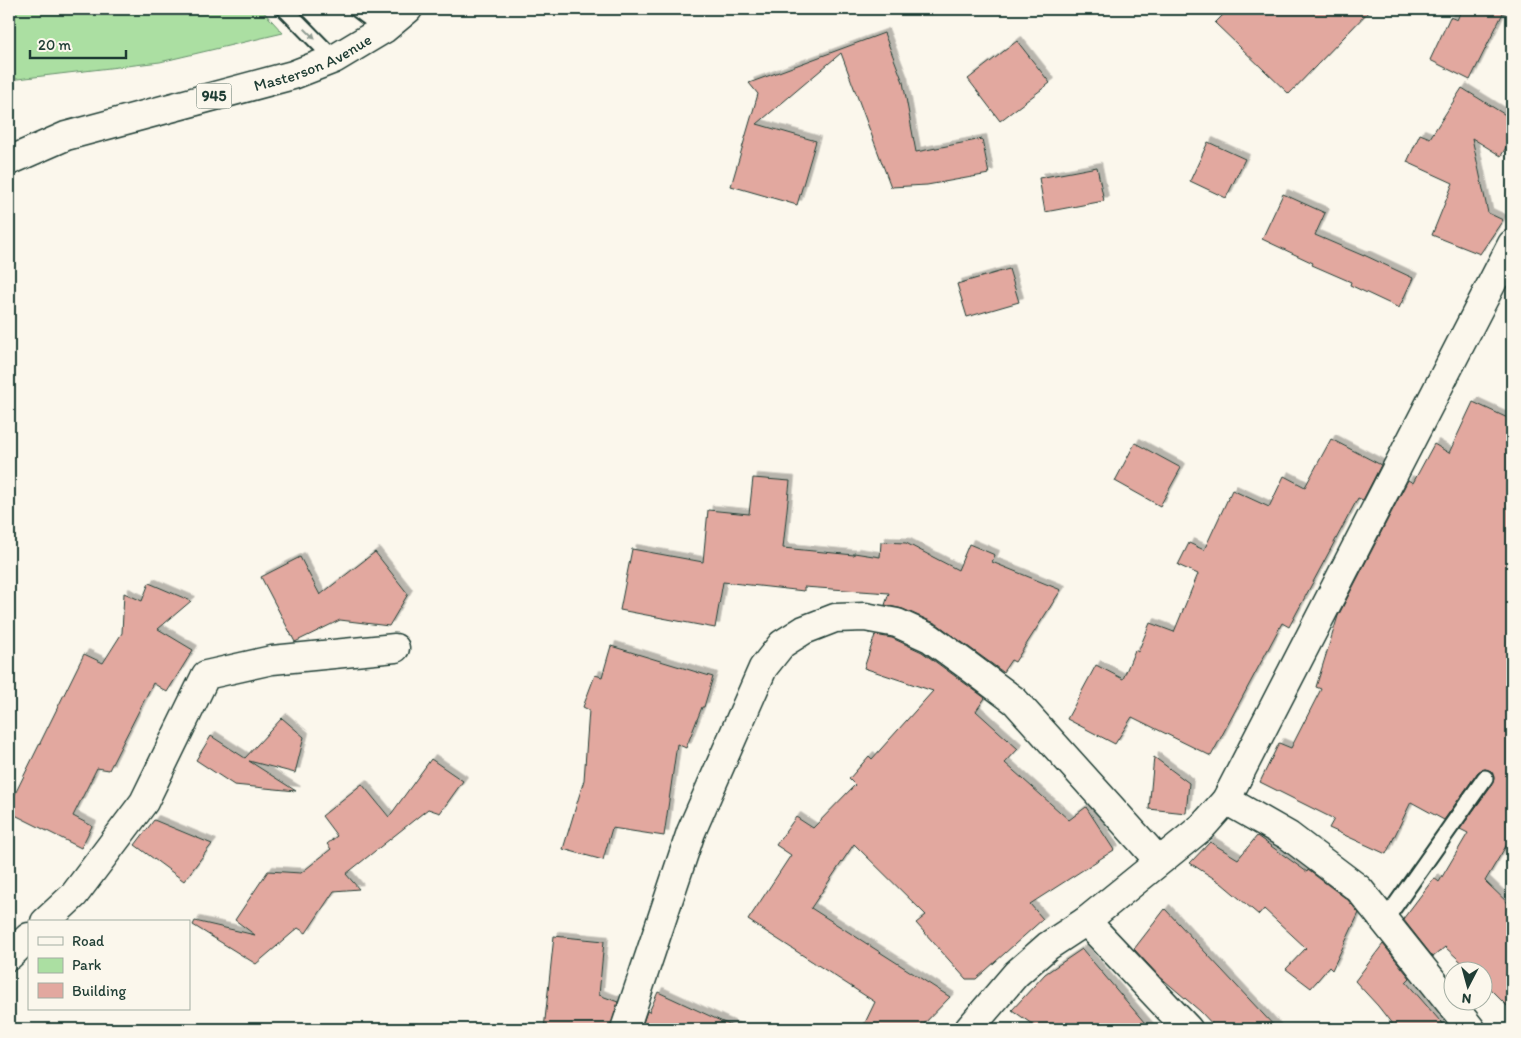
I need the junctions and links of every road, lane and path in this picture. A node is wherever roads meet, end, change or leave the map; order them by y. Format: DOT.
graph roads {
  1 [pos="285,9"];
  2 [pos="357,9"];
  3 [pos="408,9"];
  4 [pos="384,29"];
  5 [pos="334,58"];
  6 [pos="9,161"];
  7 [pos="1510,253"];
  8 [pos="395,648"];
  9 [pos="1485,778"];
  10 [pos="1226,800"];
  11 [pos="1159,861"];
  12 [pos="47,920"];
  13 [pos="1385,920"];
  14 [pos="1086,921"];
  15 [pos="28,938"];
  16 [pos="9,956"];
  17 [pos="626,1029"];
  18 [pos="969,1029"];
  19 [pos="1188,1029"];
  20 [pos="1471,1029"];
  1 -- 5 [label="lane, one-way"];
  2 -- 4 [label="lane"];
  3 -- 4 [label="street, Masterson Avenue / 945"];
  4 -- 5 [label="street, Masterson Avenue / 945"];
  5 -- 6 [label="street, Masterson Avenue / 945"];
  7 -- 10 [label="street"];
  8 -- 12 [label="street"];
  9 -- 13 [label="lane"];
  10 -- 11 [label="street"];
  10 -- 13 [label="street"];
  11 -- 14 [label="street"];
  11 -- 17 [label="street"];
  13 -- 20 [label="street"];
  14 -- 18 [label="street"];
  14 -- 19 [label="street"];
  15 -- 16 [label="street"];
}
